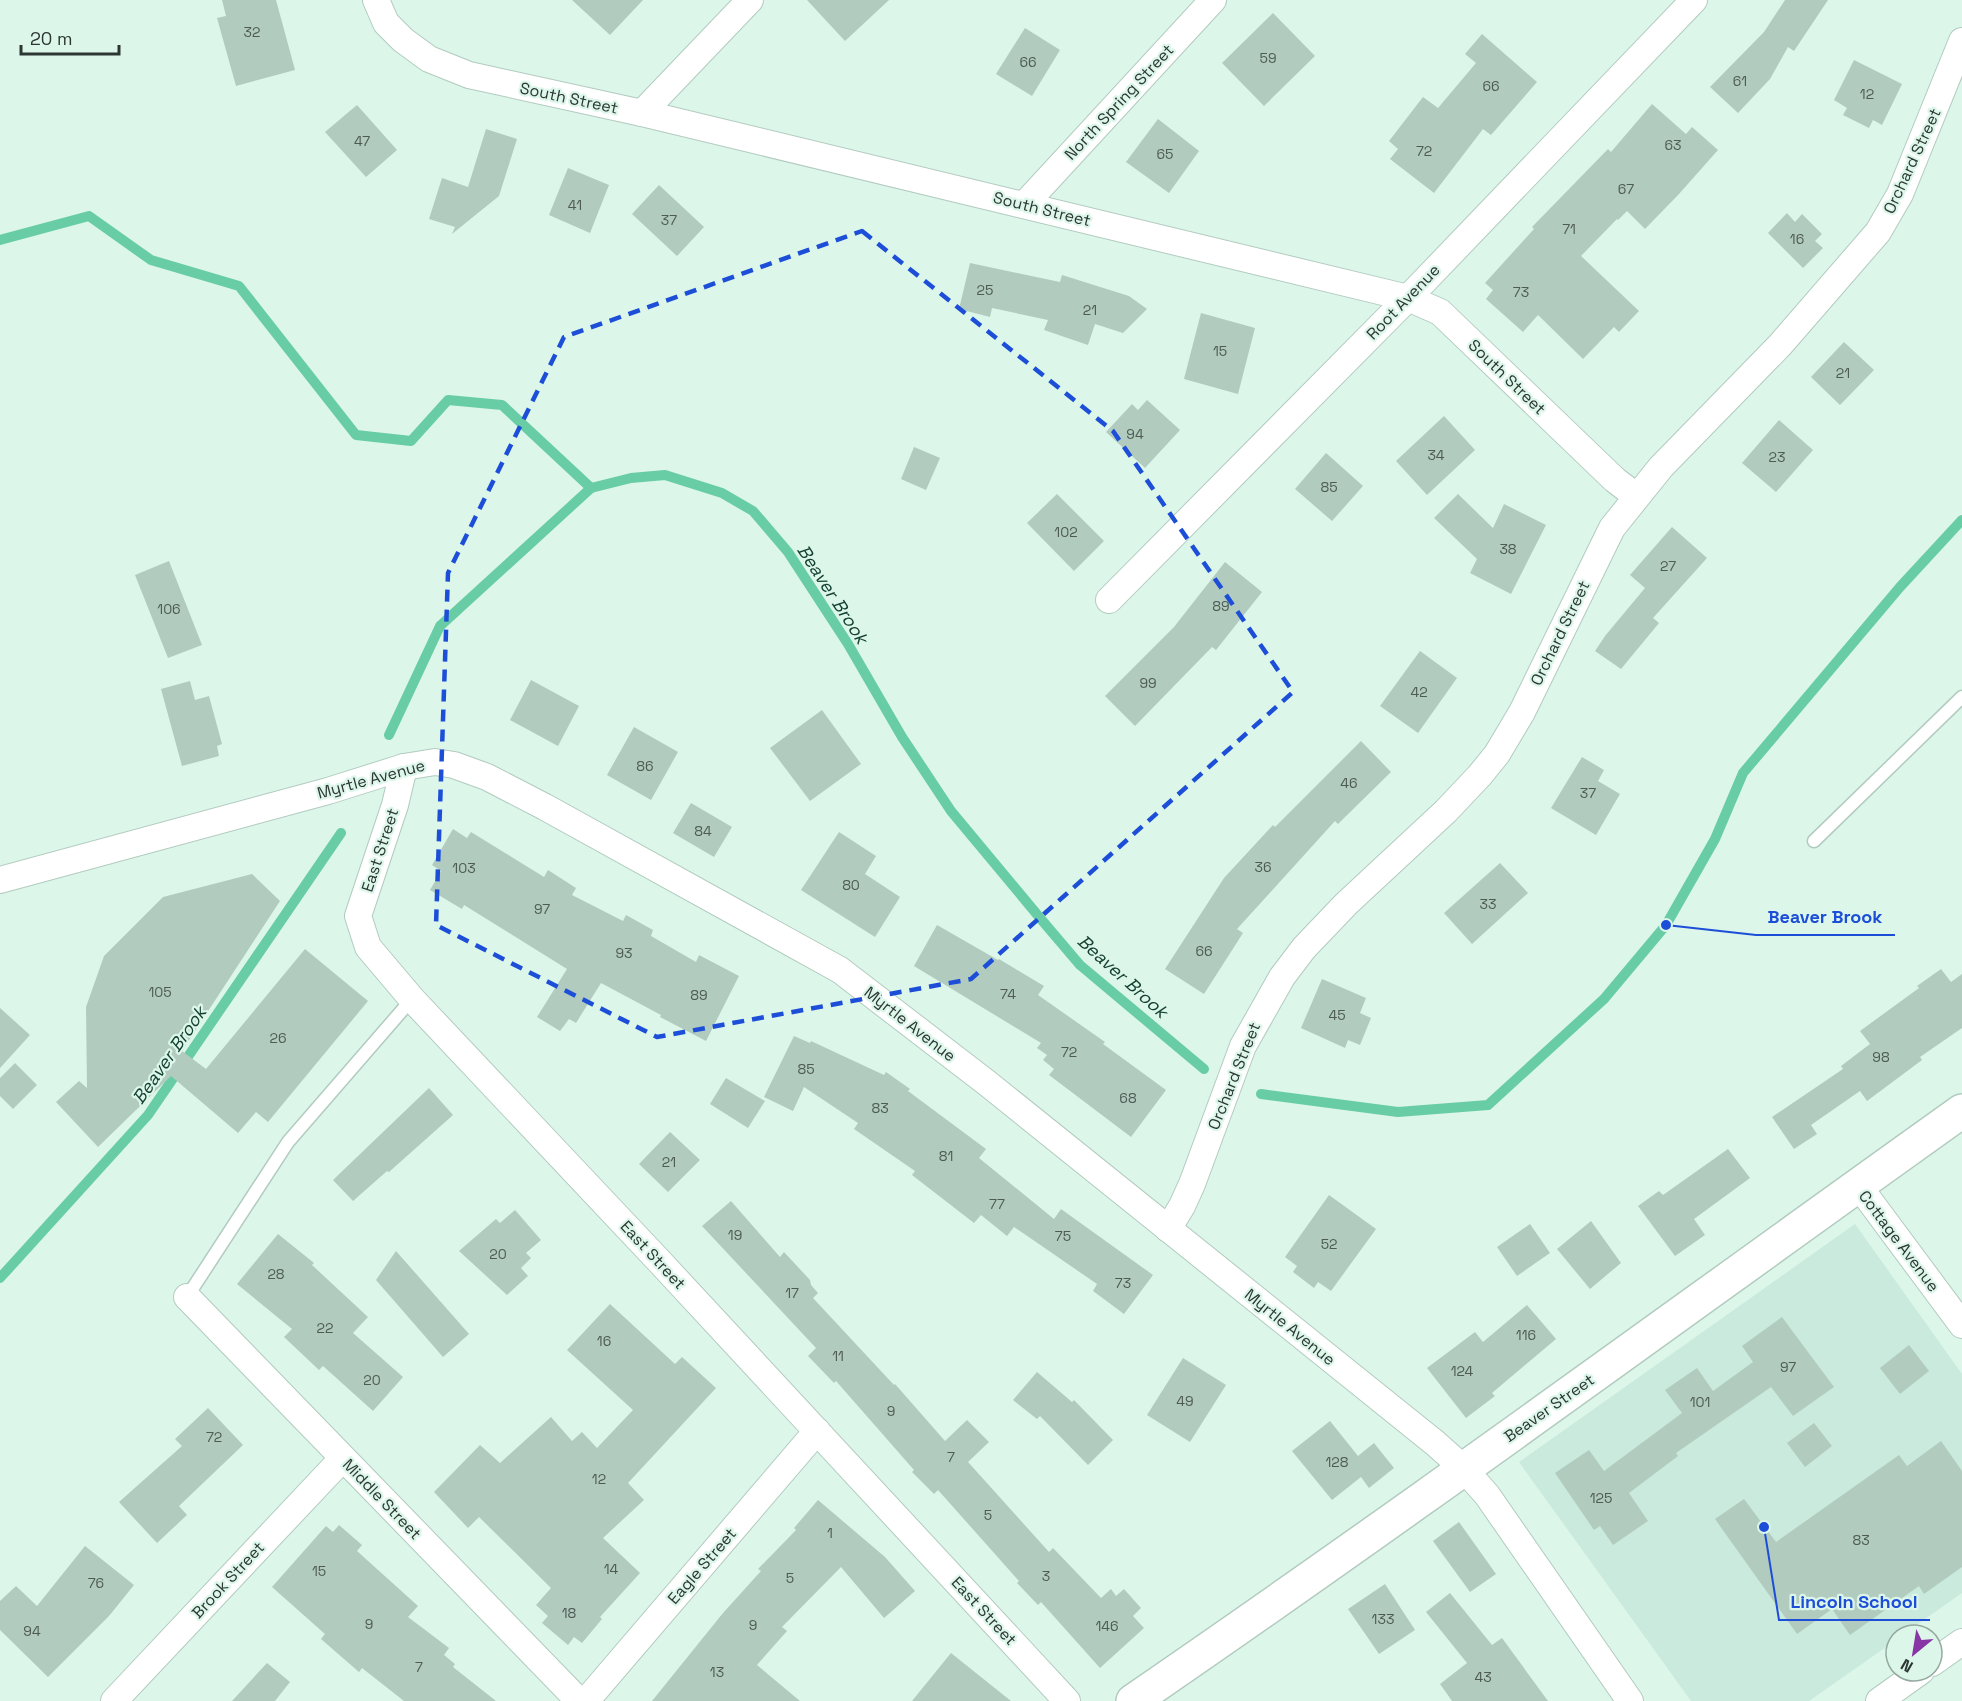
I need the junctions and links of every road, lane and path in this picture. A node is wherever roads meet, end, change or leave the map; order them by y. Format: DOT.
graph roads {
  1 [pos="376,0"];
  2 [pos="750,0"];
  3 [pos="1214,0"];
  4 [pos="1694,0"];
  5 [pos="1962,41"];
  6 [pos="642,113"];
  7 [pos="1024,205"];
  8 [pos="1408,298"];
  9 [pos="1636,496"];
  10 [pos="1109,600"];
  11 [pos="1962,697"];
  12 [pos="404,768"];
  13 [pos="1814,841"];
  14 [pos="0,880"];
  15 [pos="412,999"];
  16 [pos="1962,1111"];
  17 [pos="1858,1185"];
  18 [pos="1168,1229"];
  19 [pos="187,1297"];
  20 [pos="1962,1325"];
  21 [pos="817,1431"];
  22 [pos="342,1459"];
  23 [pos="1463,1468"];
  24 [pos="1962,1642"];
  25 [pos="1944,1655"];
  26 [pos="1904,1683"];
  27 [pos="114,1701"];
  28 [pos="579,1701"];
  29 [pos="586,1701"];
  30 [pos="1067,1701"];
  31 [pos="1133,1701"];
  32 [pos="1630,1701"];
  33 [pos="1879,1701"];
  1 -- 6 [label="street, South Street"];
  2 -- 6 [label="street"];
  3 -- 7 [label="street, North Spring Street"];
  4 -- 8 [label="street, Root Avenue"];
  5 -- 9 [label="street, Orchard Street"];
  6 -- 7 [label="street, South Street"];
  7 -- 8 [label="street, South Street"];
  8 -- 9 [label="street, South Street"];
  8 -- 10 [label="street, Root Avenue"];
  9 -- 18 [label="street, Orchard Street"];
  11 -- 13 [label="lane"];
  12 -- 14 [label="street, Myrtle Avenue"];
  12 -- 15 [label="street, East Street"];
  12 -- 18 [label="street, Myrtle Avenue"];
  15 -- 19 [label="lane"];
  15 -- 21 [label="street, East Street"];
  16 -- 17 [label="street, Beaver Street"];
  17 -- 20 [label="street, Cottage Avenue"];
  17 -- 23 [label="street, Beaver Street"];
  18 -- 23 [label="street, Myrtle Avenue"];
  19 -- 22 [label="street, Middle Street"];
  21 -- 29 [label="street, Eagle Street"];
  21 -- 30 [label="street, East Street"];
  22 -- 27 [label="street, Brook Street"];
  22 -- 28 [label="street, Middle Street"];
  23 -- 31 [label="street, Beaver Street"];
  23 -- 32 [label="street, Myrtle Avenue"];
  24 -- 25 [label="street"];
  26 -- 33 [label="street"];
}
